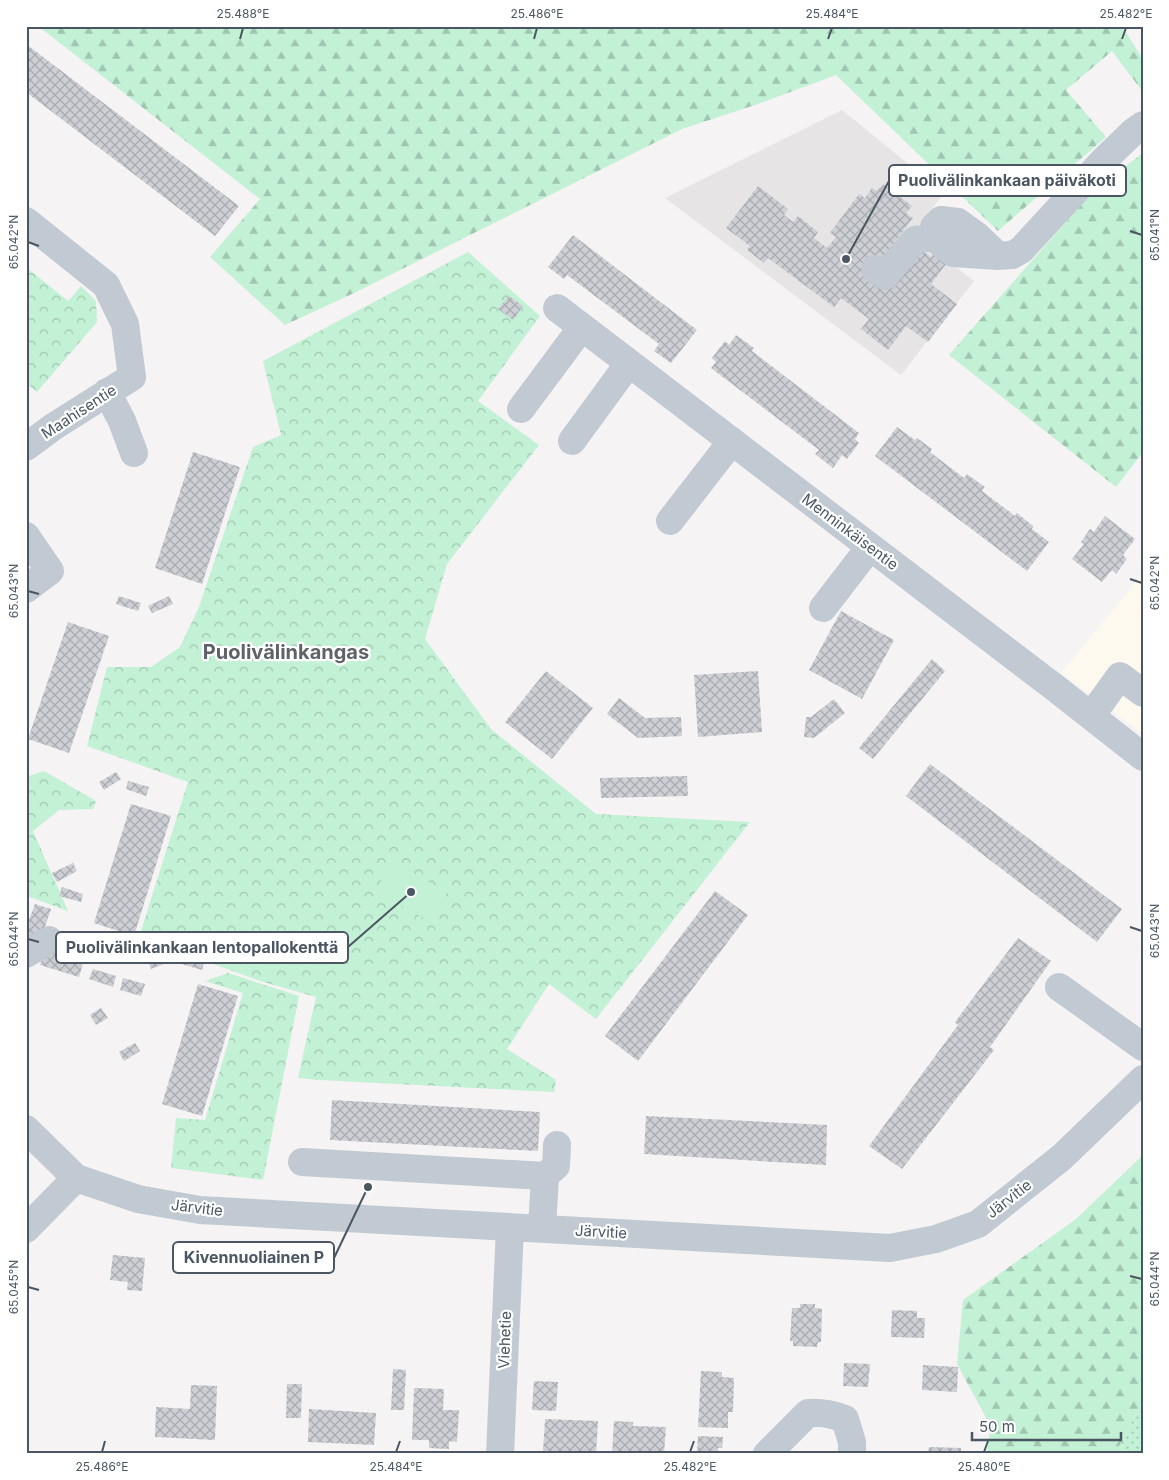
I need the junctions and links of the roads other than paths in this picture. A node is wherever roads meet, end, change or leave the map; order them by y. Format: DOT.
graph roads {
  1 [pos="1133,125"];
  2 [pos="26,220"];
  3 [pos="875,269"];
  4 [pos="557,308"];
  5 [pos="582,328"];
  6 [pos="629,363"];
  7 [pos="107,392"];
  8 [pos="522,409"];
  9 [pos="572,441"];
  10 [pos="732,442"];
  11 [pos="26,447"];
  12 [pos="134,453"];
  13 [pos="670,521"];
  14 [pos="26,536"];
  15 [pos="870,547"];
  16 [pos="26,589"];
  17 [pos="823,608"];
  18 [pos="1143,693"];
  19 [pos="1091,716"];
  20 [pos="1143,757"];
  21 [pos="50,940"];
  22 [pos="26,954"];
  23 [pos="1059,987"];
  24 [pos="1143,1047"];
  25 [pos="1143,1079"];
  26 [pos="26,1129"];
  27 [pos="558,1145"];
  28 [pos="302,1162"];
  29 [pos="544,1176"];
  30 [pos="76,1178"];
  31 [pos="510,1227"];
  32 [pos="542,1228"];
  33 [pos="26,1229"];
  34 [pos="500,1454"];
  35 [pos="767,1454"];
  36 [pos="852,1454"];
  1 -- 3 [label="street"];
  2 -- 7 [label="street, Maahisentie"];
  4 -- 5 [label="street, Menninkäisentie"];
  5 -- 6 [label="street, Menninkäisentie"];
  5 -- 8 [label="street"];
  6 -- 9 [label="street"];
  6 -- 10 [label="street, Menninkäisentie"];
  7 -- 11 [label="street, Maahisentie"];
  7 -- 12 [label="street"];
  10 -- 13 [label="street"];
  10 -- 15 [label="street, Menninkäisentie"];
  14 -- 16 [label="street"];
  15 -- 17 [label="street"];
  15 -- 19 [label="street, Menninkäisentie"];
  18 -- 19 [label="street"];
  19 -- 20 [label="street, Menninkäisentie"];
  21 -- 22 [label="street"];
  23 -- 24 [label="street"];
  25 -- 32 [label="street, Järvitie"];
  26 -- 30 [label="street, Järvitie"];
  27 -- 29 [label="street"];
  28 -- 29 [label="street"];
  29 -- 32 [label="street"];
  30 -- 31 [label="street, Järvitie"];
  30 -- 33 [label="street"];
  31 -- 32 [label="street, Järvitie"];
  31 -- 34 [label="street, Viehetie"];
  35 -- 36 [label="street"];
}
